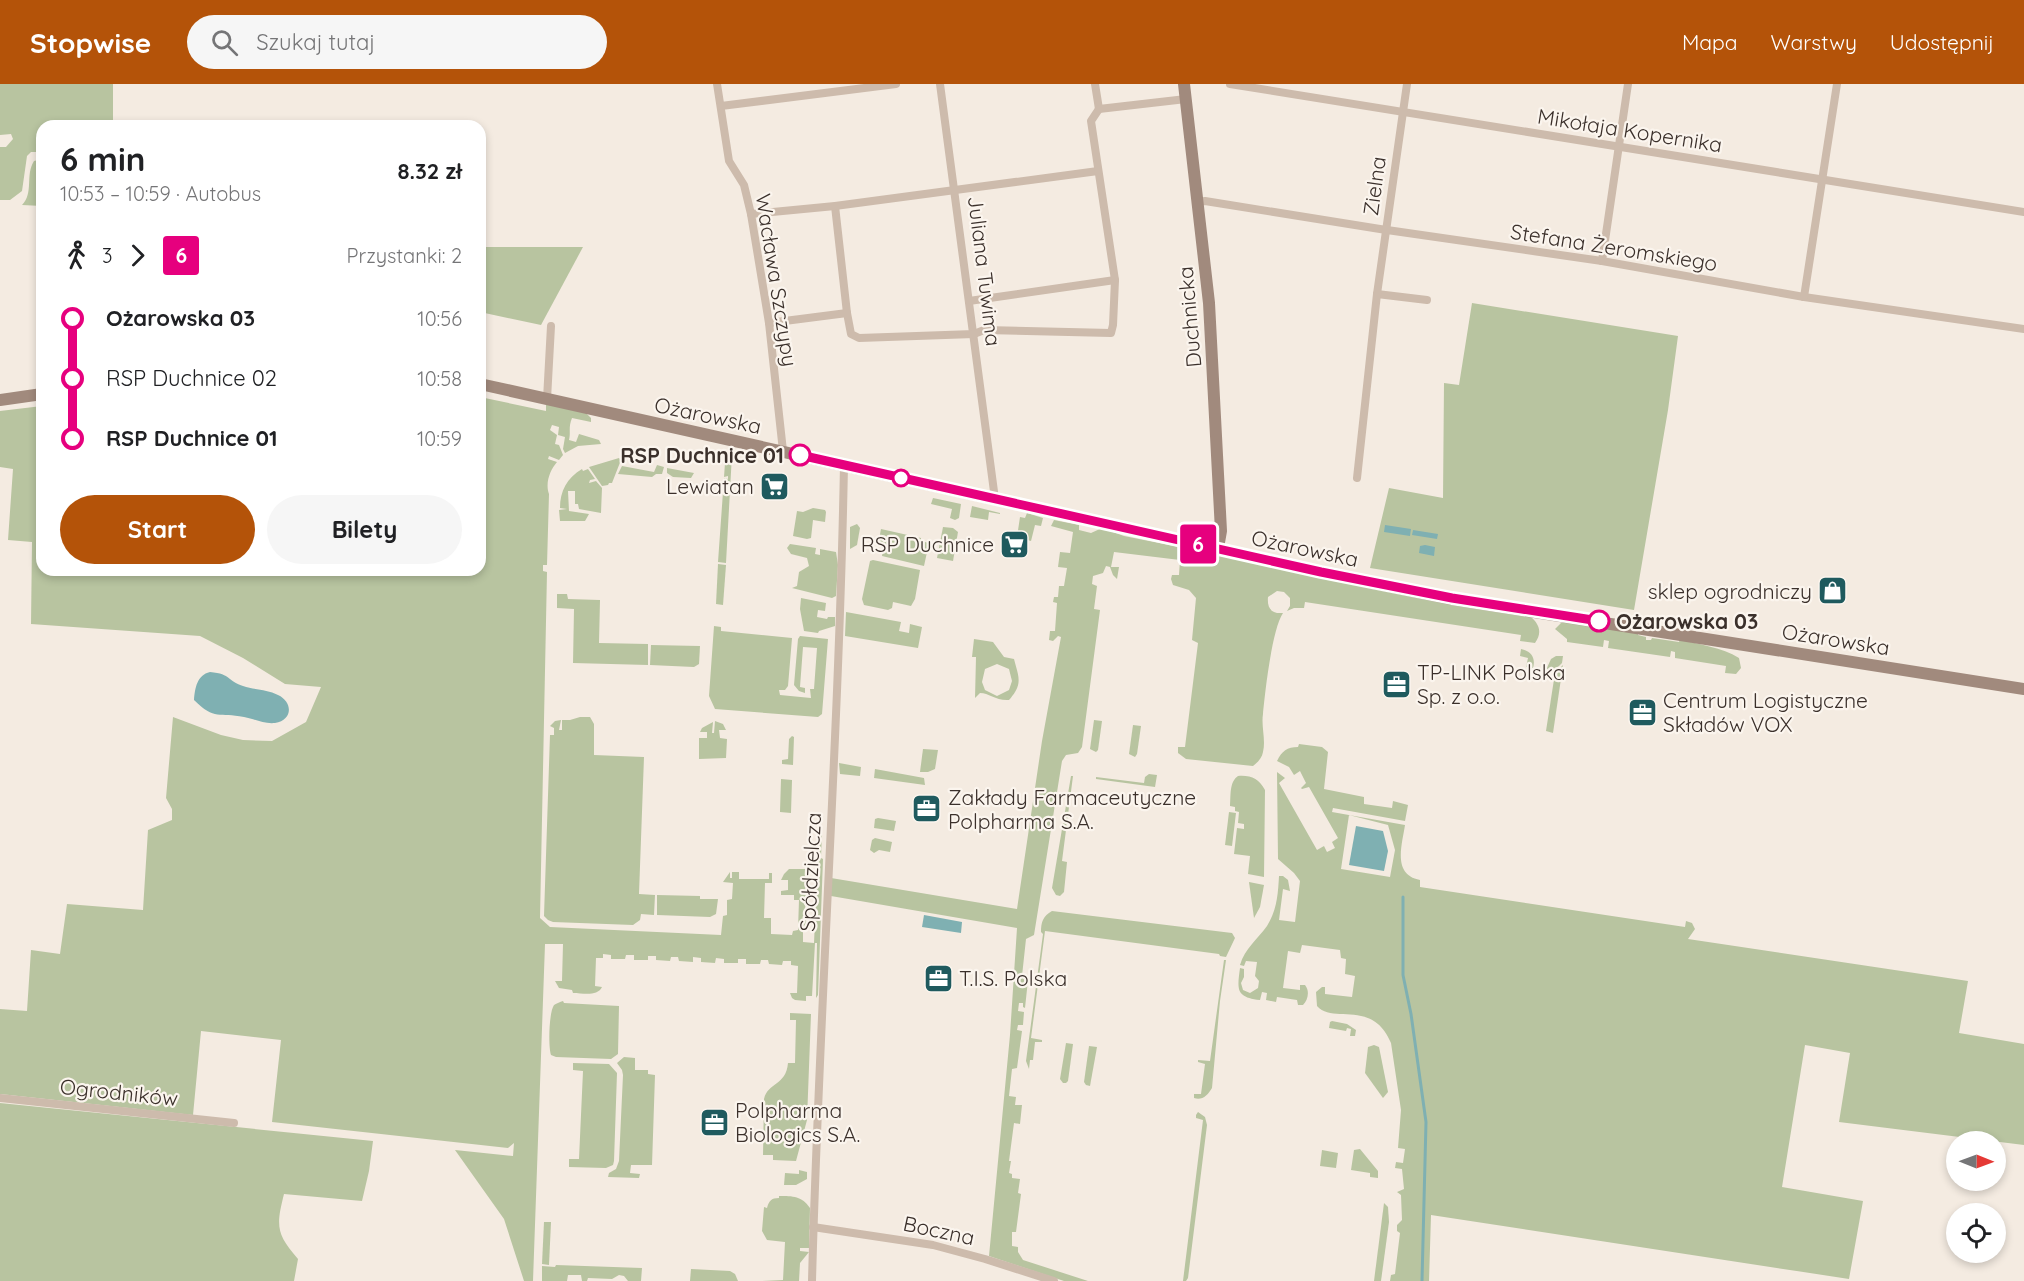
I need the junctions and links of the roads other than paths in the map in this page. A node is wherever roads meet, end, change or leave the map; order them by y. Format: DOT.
graph roads {
  1 [pos="717,84"];
  2 [pos="896,84"];
  3 [pos="940,84"];
  4 [pos="1095,84"];
  5 [pos="1184,84"];
  6 [pos="1230,84"];
  7 [pos="1407,84"];
  8 [pos="1628,84"];
  9 [pos="1837,84"];
  10 [pos="1186,99"];
  11 [pos="721,106"];
  12 [pos="1099,109"];
  13 [pos="1403,112"];
  14 [pos="1618,146"];
  15 [pos="1098,171"];
  16 [pos="1822,180"];
  17 [pos="953,191"];
  18 [pos="1198,202"];
  19 [pos="835,206"];
  20 [pos="2024,212"];
  21 [pos="751,214"];
  22 [pos="1386,230"];
  23 [pos="1602,261"];
  24 [pos="1115,280"];
  25 [pos="1377,294"];
  26 [pos="1804,297"];
  27 [pos="1427,300"];
  28 [pos="969,301"];
  29 [pos="847,313"];
  30 [pos="769,323"];
  31 [pos="551,326"];
  32 [pos="2024,329"];
  33 [pos="974,334"];
  34 [pos="486,385"];
  35 [pos="36,394"];
  36 [pos="547,399"];
  37 [pos="0,400"];
  38 [pos="783,451"];
  39 [pos="844,465"];
  40 [pos="1357,478"];
  41 [pos="995,499"];
  42 [pos="1218,548"];
  43 [pos="2024,689"];
  44 [pos="0,1098"];
  45 [pos="234,1123"];
  46 [pos="813,1227"];
  47 [pos="812,1281"];
  48 [pos="1053,1281"];
  1 -- 11 [label="street, Wacława Szczypy"];
  2 -- 11 [label="street"];
  3 -- 17 [label="street"];
  4 -- 12 [label="street"];
  5 -- 10 [label="main road, Duchnicka"];
  6 -- 13 [label="street, Mikołaja Kopernika"];
  7 -- 13 [label="street, Zielna"];
  8 -- 14 [label="street"];
  9 -- 16 [label="street"];
  10 -- 12 [label="street"];
  10 -- 18 [label="main road, Duchnicka"];
  11 -- 21 [label="street, Wacława Szczypy"];
  12 -- 15 [label="street"];
  13 -- 14 [label="street, Mikołaja Kopernika"];
  13 -- 22 [label="street, Zielna"];
  14 -- 16 [label="street, Mikołaja Kopernika"];
  14 -- 23 [label="street"];
  15 -- 17 [label="street, Juliana Tuwima"];
  15 -- 24 [label="street"];
  16 -- 20 [label="street, Mikołaja Kopernika"];
  16 -- 26 [label="street"];
  17 -- 19 [label="street"];
  17 -- 28 [label="street, Juliana Tuwima"];
  18 -- 22 [label="street, Stefana Żeromskiego"];
  18 -- 42 [label="main road, Duchnicka"];
  19 -- 21 [label="street"];
  19 -- 29 [label="street"];
  21 -- 30 [label="street, Wacława Szczypy"];
  22 -- 23 [label="street, Stefana Żeromskiego"];
  22 -- 25 [label="street, Zielna"];
  23 -- 26 [label="street, Stefana Żeromskiego"];
  24 -- 28 [label="street"];
  24 -- 33 [label="street"];
  25 -- 27 [label="street"];
  25 -- 40 [label="street, Zielna"];
  26 -- 32 [label="street, Stefana Żeromskiego"];
  28 -- 33 [label="street, Juliana Tuwima"];
  29 -- 30 [label="street"];
  29 -- 33 [label="street"];
  30 -- 38 [label="street, Wacława Szczypy"];
  31 -- 36 [label="street"];
  33 -- 41 [label="street, Juliana Tuwima"];
  34 -- 36 [label="main road, Ożarowska"];
  35 -- 37 [label="main road"];
  36 -- 38 [label="main road, Ożarowska"];
  38 -- 39 [label="main road, Ożarowska"];
  39 -- 41 [label="main road, Ożarowska"];
  39 -- 46 [label="street, Spółdzielcza"];
  41 -- 42 [label="main road, Ożarowska"];
  42 -- 43 [label="main road, Ożarowska"];
  44 -- 45 [label="street, Ogrodników"];
  46 -- 47 [label="street, Spółdzielcza"];
  46 -- 48 [label="street, Boczna"];
}
